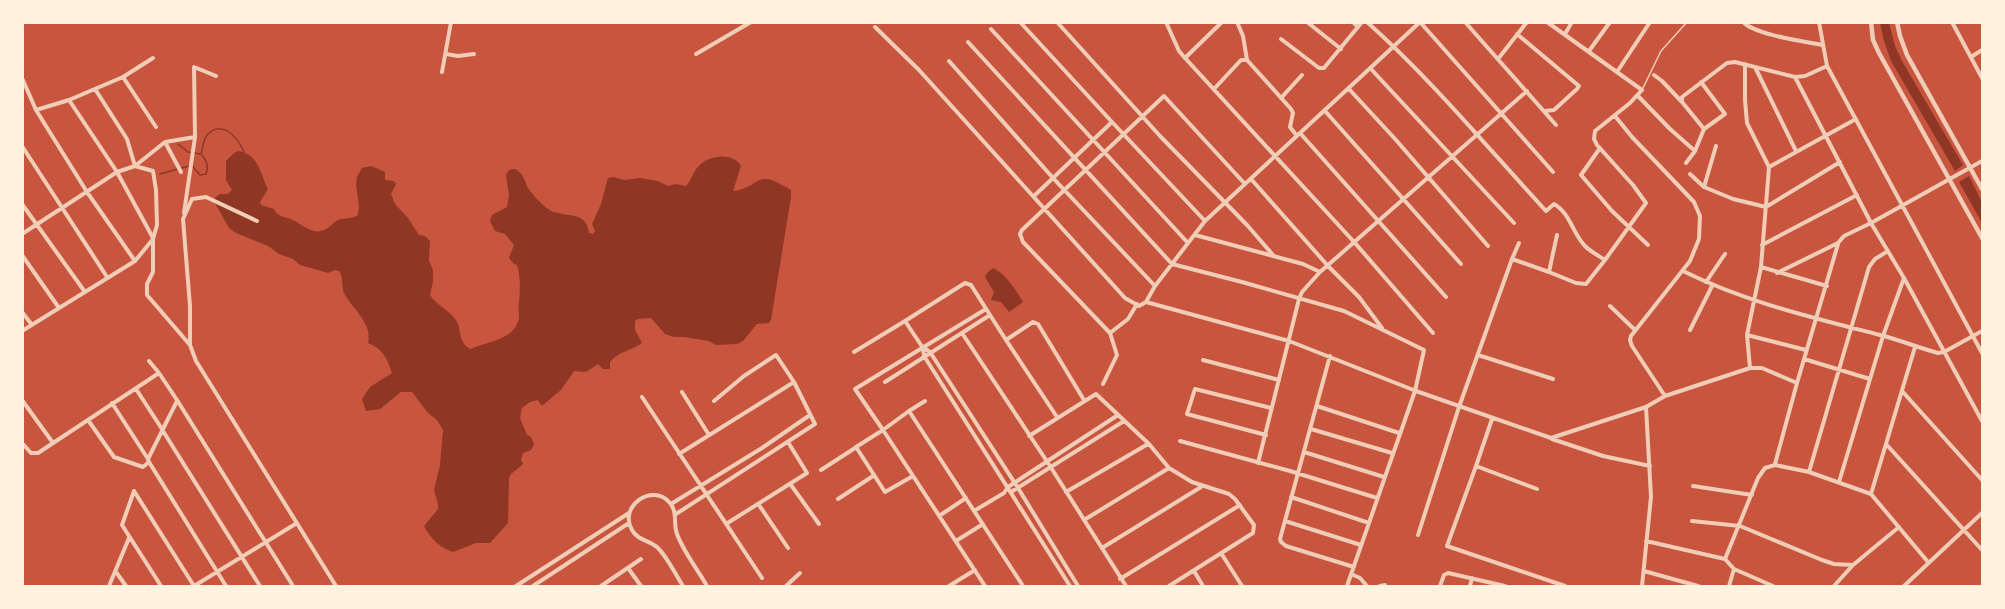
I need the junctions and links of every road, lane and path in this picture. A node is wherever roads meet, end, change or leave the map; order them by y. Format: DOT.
graph roads {
  1 [pos="451,22"];
  2 [pos="752,22"];
  3 [pos="1020,22"];
  4 [pos="1057,22"];
  5 [pos="1166,22"];
  6 [pos="1222,22"];
  7 [pos="1237,22"];
  8 [pos="1306,22"];
  9 [pos="1353,22"];
  10 [pos="1367,22"];
  11 [pos="1420,22"];
  12 [pos="1465,22"];
  13 [pos="1527,22"];
  14 [pos="1547,22"];
  15 [pos="1572,22"];
  16 [pos="1610,22"];
  17 [pos="1650,22"];
  18 [pos="1687,22"];
  19 [pos="1743,22"];
  20 [pos="1819,22"];
  21 [pos="1871,22"];
  22 [pos="1897,22"];
  23 [pos="1952,24"];
  24 [pos="1360,25"];
  25 [pos="875,27"];
  26 [pos="991,29"];
  27 [pos="1517,34"];
  28 [pos="1565,34"];
  29 [pos="1281,39"];
  30 [pos="968,42"];
  31 [pos="1822,45"];
  32 [pos="1395,47"];
  33 [pos="1341,49"];
  34 [pos="1983,50"];
  35 [pos="1589,51"];
  36 [pos="447,54"];
  37 [pos="474,54"];
  38 [pos="696,54"];
  39 [pos="1971,57"];
  40 [pos="153,58"];
  41 [pos="1185,58"];
  42 [pos="1498,59"];
  43 [pos="1247,60"];
  44 [pos="949,61"];
  45 [pos="1745,64"];
  46 [pos="1754,66"];
  47 [pos="1827,66"];
  48 [pos="1371,69"];
  49 [pos="442,72"];
  50 [pos="1617,72"];
  51 [pos="1302,75"];
  52 [pos="1654,75"];
  53 [pos="216,76"];
  54 [pos="123,77"];
  55 [pos="1795,77"];
  56 [pos="22,78"];
  57 [pos="1983,78"];
  58 [pos="1701,82"];
  59 [pos="95,89"];
  60 [pos="1214,89"];
  61 [pos="1349,89"];
  62 [pos="1642,90"];
  63 [pos="1527,91"];
  64 [pos="1638,96"];
  65 [pos="1281,98"];
  66 [pos="31,100"];
  67 [pos="69,100"];
  68 [pos="22,102"];
  69 [pos="1682,102"];
  70 [pos="36,110"];
  71 [pos="1325,111"];
  72 [pos="1545,111"];
  73 [pos="1502,113"];
  74 [pos="1142,116"];
  75 [pos="1615,116"];
  76 [pos="1856,119"];
  77 [pos="1112,122"];
  78 [pos="1556,125"];
  79 [pos="156,127"];
  80 [pos="1704,129"];
  81 [pos="1477,133"];
  82 [pos="1123,134"];
  83 [pos="1298,135"];
  84 [pos="1827,136"];
  85 [pos="195,137"];
  86 [pos="1094,140"];
  87 [pos="165,142"];
  88 [pos="22,146"];
  89 [pos="1716,146"];
  90 [pos="1600,148"];
  91 [pos="1695,151"];
  92 [pos="1796,151"];
  93 [pos="1104,152"];
  94 [pos="1453,156"];
  95 [pos="1275,157"];
  96 [pos="1075,159"];
  97 [pos="1983,161"];
  98 [pos="1686,162"];
  99 [pos="1840,162"];
  100 [pos="135,166"];
  101 [pos="1769,167"];
  102 [pos="1969,169"];
  103 [pos="1085,170"];
  104 [pos="117,172"];
  105 [pos="181,172"];
  106 [pos="1552,172"];
  107 [pos="1690,174"];
  108 [pos="1053,178"];
  109 [pos="1251,178"];
  110 [pos="1429,178"];
  111 [pos="1951,180"];
  112 [pos="1245,184"];
  113 [pos="1704,188"];
  114 [pos="1064,189"];
  115 [pos="1983,189"];
  116 [pos="87,192"];
  117 [pos="1857,195"];
  118 [pos="1034,196"];
  119 [pos="1404,198"];
  120 [pos="1225,202"];
  121 [pos="22,204"];
  122 [pos="1902,206"];
  123 [pos="1766,207"];
  124 [pos="1045,208"];
  125 [pos="62,209"];
  126 [pos="183,219"];
  127 [pos="258,221"];
  128 [pos="1205,221"];
  129 [pos="1380,221"];
  130 [pos="1514,223"];
  131 [pos="1871,223"];
  132 [pos="36,225"];
  133 [pos="1628,227"];
  134 [pos="22,234"];
  135 [pos="1195,235"];
  136 [pos="1557,235"];
  137 [pos="153,238"];
  138 [pos="1983,238"];
  139 [pos="1188,243"];
  140 [pos="1355,243"];
  141 [pos="1519,243"];
  142 [pos="1838,243"];
  143 [pos="1648,245"];
  144 [pos="1762,245"];
  145 [pos="1488,246"];
  146 [pos="1888,251"];
  147 [pos="1725,254"];
  148 [pos="22,255"];
  149 [pos="1273,255"];
  150 [pos="1512,259"];
  151 [pos="1605,260"];
  152 [pos="135,261"];
  153 [pos="1172,264"];
  154 [pos="1461,264"];
  155 [pos="1328,267"];
  156 [pos="1761,267"];
  157 [pos="1683,271"];
  158 [pos="1320,272"];
  159 [pos="1549,272"];
  160 [pos="1777,273"];
  161 [pos="107,277"];
  162 [pos="1904,278"];
  163 [pos="1706,282"];
  164 [pos="1713,285"];
  165 [pos="1155,286"];
  166 [pos="1827,286"];
  167 [pos="85,292"];
  168 [pos="1446,297"];
  169 [pos="1299,299"];
  170 [pos="1754,299"];
  171 [pos="1146,302"];
  172 [pos="1138,305"];
  173 [pos="1610,306"];
  174 [pos="59,308"];
  175 [pos="986,309"];
  176 [pos="22,312"];
  177 [pos="990,315"];
  178 [pos="1817,319"];
  179 [pos="905,321"];
  180 [pos="32,325"];
  181 [pos="1851,328"];
  182 [pos="1383,329"];
  183 [pos="1635,330"];
  184 [pos="1690,330"];
  185 [pos="22,331"];
  186 [pos="1983,331"];
  187 [pos="962,333"];
  188 [pos="1110,333"];
  189 [pos="1433,333"];
  190 [pos="1747,334"];
  191 [pos="1883,336"];
  192 [pos="1974,336"];
  193 [pos="1006,340"];
  194 [pos="1289,341"];
  195 [pos="190,345"];
  196 [pos="1915,347"];
  197 [pos="923,348"];
  198 [pos="1806,350"];
  199 [pos="854,352"];
  200 [pos="930,352"];
  201 [pos="1944,352"];
  202 [pos="1983,353"];
  203 [pos="1478,355"];
  204 [pos="924,356"];
  205 [pos="1330,356"];
  206 [pos="1803,359"];
  207 [pos="1203,360"];
  208 [pos="149,361"];
  209 [pos="1750,368"];
  210 [pos="1839,370"];
  211 [pos="159,373"];
  212 [pos="1553,379"];
  213 [pos="1870,379"];
  214 [pos="1279,380"];
  215 [pos="794,382"];
  216 [pos="885,382"];
  217 [pos="1797,383"];
  218 [pos="1103,384"];
  219 [pos="136,388"];
  220 [pos="1901,390"];
  221 [pos="1415,391"];
  222 [pos="682,393"];
  223 [pos="1665,396"];
  224 [pos="642,397"];
  225 [pos="22,400"];
  226 [pos="177,400"];
  227 [pos="1084,400"];
  228 [pos="714,401"];
  229 [pos="924,401"];
  230 [pos="112,404"];
  231 [pos="1317,406"];
  232 [pos="1459,407"];
  233 [pos="1646,407"];
  234 [pos="1270,408"];
  235 [pos="909,411"];
  236 [pos="810,415"];
  237 [pos="1118,415"];
  238 [pos="1057,418"];
  239 [pos="1492,419"];
  240 [pos="88,420"];
  241 [pos="1124,421"];
  242 [pos="1983,421"];
  243 [pos="1311,429"];
  244 [pos="163,430"];
  245 [pos="883,430"];
  246 [pos="1399,433"];
  247 [pos="709,435"];
  248 [pos="1266,435"];
  249 [pos="1029,436"];
  250 [pos="1551,438"];
  251 [pos="788,441"];
  252 [pos="1180,441"];
  253 [pos="53,442"];
  254 [pos="22,444"];
  255 [pos="1149,444"];
  256 [pos="1886,444"];
  257 [pos="855,448"];
  258 [pos="1304,452"];
  259 [pos="1392,453"];
  260 [pos="679,454"];
  261 [pos="149,461"];
  262 [pos="1046,461"];
  263 [pos="1258,463"];
  264 [pos="1775,465"];
  265 [pos="1050,466"];
  266 [pos="1476,466"];
  267 [pos="1650,466"];
  268 [pos="1169,468"];
  269 [pos="820,470"];
  270 [pos="1809,472"];
  271 [pos="1297,474"];
  272 [pos="873,476"];
  273 [pos="913,476"];
  274 [pos="1384,477"];
  275 [pos="1983,480"];
  276 [pos="1839,482"];
  277 [pos="1014,483"];
  278 [pos="791,485"];
  279 [pos="700,486"];
  280 [pos="1201,486"];
  281 [pos="1693,486"];
  282 [pos="1008,487"];
  283 [pos="1018,488"];
  284 [pos="1537,489"];
  285 [pos="1012,492"];
  286 [pos="1066,492"];
  287 [pos="1004,493"];
  288 [pos="1871,494"];
  289 [pos="706,495"];
  290 [pos="1752,495"];
  291 [pos="1291,497"];
  292 [pos="966,498"];
  293 [pos="1377,498"];
  294 [pos="838,499"];
  295 [pos="671,504"];
  296 [pos="759,505"];
  297 [pos="1240,505"];
  298 [pos="974,511"];
  299 [pos="629,513"];
  300 [pos="1983,513"];
  301 [pos="675,514"];
  302 [pos="939,516"];
  303 [pos="1084,520"];
  304 [pos="1285,520"];
  305 [pos="1692,521"];
  306 [pos="297,523"];
  307 [pos="1369,523"];
  308 [pos="629,524"];
  309 [pos="726,524"];
  310 [pos="819,524"];
  311 [pos="984,524"];
  312 [pos="1740,526"];
  313 [pos="1899,527"];
  314 [pos="1965,529"];
  315 [pos="1418,535"];
  316 [pos="129,538"];
  317 [pos="1646,541"];
  318 [pos="267,542"];
  319 [pos="956,542"];
  320 [pos="1361,545"];
  321 [pos="788,548"];
  322 [pos="1102,548"];
  323 [pos="1983,550"];
  324 [pos="1221,553"];
  325 [pos="241,557"];
  326 [pos="641,559"];
  327 [pos="1725,559"];
  328 [pos="1928,562"];
  329 [pos="1853,565"];
  330 [pos="1354,567"];
  331 [pos="628,568"];
  332 [pos="1734,569"];
  333 [pos="975,570"];
  334 [pos="1194,571"];
  335 [pos="1644,571"];
  336 [pos="116,572"];
  337 [pos="217,572"];
  338 [pos="800,573"];
  339 [pos="1354,576"];
  340 [pos="762,578"];
  341 [pos="1472,578"];
  342 [pos="1120,579"];
  343 [pos="109,586"];
  344 [pos="126,586"];
  345 [pos="161,586"];
  346 [pos="194,586"];
  347 [pos="226,586"];
  348 [pos="260,586"];
  349 [pos="293,586"];
  350 [pos="336,586"];
  351 [pos="516,586"];
  352 [pos="533,586"];
  353 [pos="601,586"];
  354 [pos="641,586"];
  355 [pos="683,586"];
  356 [pos="707,586"];
  357 [pos="786,586"];
  358 [pos="949,586"];
  359 [pos="985,586"];
  360 [pos="1023,586"];
  361 [pos="1070,586"];
  362 [pos="1078,586"];
  363 [pos="1126,586"];
  364 [pos="1169,586"];
  365 [pos="1203,586"];
  366 [pos="1242,586"];
  367 [pos="1347,586"];
  368 [pos="1367,586"];
  369 [pos="1440,586"];
  370 [pos="1470,586"];
  371 [pos="1498,586"];
  372 [pos="1505,586"];
  373 [pos="1564,586"];
  374 [pos="1642,586"];
  375 [pos="1698,586"];
  376 [pos="1730,586"];
  377 [pos="1773,586"];
  378 [pos="1834,586"];
  379 [pos="1904,586"];
  1 -- 36 [label="street"];
  2 -- 38 [label="street"];
  3 -- 77 [label="street"];
  4 -- 74 [label="street"];
  5 -- 41 [label="street"];
  6 -- 41 [label="street"];
  7 -- 43 [label="street"];
  8 -- 33 [label="street"];
  9 -- 24 [label="street"];
  10 -- 32 [label="street"];
  11 -- 32 [label="street"];
  11 -- 73 [label="street"];
  12 -- 42 [label="street"];
  13 -- 27 [label="street"];
  14 -- 28 [label="street"];
  15 -- 28 [label="street"];
  16 -- 35 [label="street"];
  17 -- 50 [label="street"];
  18 -- 62 [label="lane"];
  19 -- 31 [label="street"];
  20 -- 31 [label="street"];
  21 -- 111 [label="street"];
  22 -- 102 [label="street"];
  23 -- 39 [label="street"];
  24 -- 33 [label="street"];
  25 -- 118 [label="street"];
  26 -- 86 [label="street"];
  27 -- 42 [label="street"];
  27 -- 72 [label="street"];
  28 -- 35 [label="street"];
  29 -- 33 [label="street"];
  30 -- 96 [label="street"];
  31 -- 47 [label="street"];
  32 -- 48 [label="street"];
  32 -- 81 [label="street"];
  34 -- 39 [label="street"];
  35 -- 50 [label="street"];
  36 -- 37 [label="street"];
  36 -- 49 [label="street"];
  39 -- 57 [label="street"];
  40 -- 54 [label="street"];
  41 -- 60 [label="street"];
  42 -- 63 [label="street"];
  43 -- 60 [label="street"];
  43 -- 65 [label="street"];
  44 -- 108 [label="street"];
  45 -- 46 [label="street"];
  45 -- 58 [label="street"];
  45 -- 101 [label="street"];
  46 -- 55 [label="street"];
  46 -- 92 [label="street"];
  47 -- 55 [label="street"];
  47 -- 76 [label="street"];
  48 -- 61 [label="street"];
  48 -- 94 [label="street"];
  50 -- 62 [label="street"];
  51 -- 65 [label="street"];
  52 -- 69 [label="street"];
  53 -- 85 [label="street"];
  54 -- 59 [label="street"];
  54 -- 79 [label="street"];
  55 -- 84 [label="street"];
  56 -- 66 [label="street"];
  58 -- 69 [label="street"];
  58 -- 80 [label="street"];
  59 -- 67 [label="street"];
  59 -- 100 [label="street"];
  60 -- 95 [label="street"];
  61 -- 71 [label="street"];
  61 -- 110 [label="street"];
  62 -- 64 [label="street"];
  63 -- 72 [label="street"];
  63 -- 73 [label="street"];
  64 -- 75 [label="street"];
  64 -- 91 [label="street"];
  65 -- 83 [label="street"];
  66 -- 68 [label="street"];
  66 -- 70 [label="street"];
  67 -- 70 [label="street"];
  67 -- 104 [label="street"];
  69 -- 80 [label="street"];
  70 -- 116 [label="street"];
  71 -- 83 [label="street"];
  71 -- 119 [label="street"];
  72 -- 78 [label="street"];
  73 -- 81 [label="street"];
  73 -- 106 [label="street"];
  74 -- 82 [label="street"];
  74 -- 112 [label="street"];
  74 -- 120 [label="street"];
  75 -- 90 [label="street"];
  75 -- 157 [label="street"];
  76 -- 84 [label="street"];
  76 -- 122 [label="street"];
  77 -- 82 [label="street"];
  77 -- 86 [label="street"];
  80 -- 91 [label="street"];
  81 -- 94 [label="street"];
  81 -- 151 [label="street"];
  82 -- 93 [label="street"];
  82 -- 128 [label="street"];
  83 -- 95 [label="street"];
  83 -- 129 [label="street"];
  84 -- 92 [label="street"];
  84 -- 99 [label="street"];
  85 -- 87 [label="street"];
  85 -- 126 [label="street"];
  86 -- 93 [label="street"];
  86 -- 96 [label="street"];
  87 -- 100 [label="street"];
  87 -- 105 [label="street"];
  88 -- 125 [label="street"];
  89 -- 113 [label="street"];
  90 -- 133 [label="street"];
  90 -- 133 [label="street"];
  91 -- 98 [label="street"];
  92 -- 101 [label="street"];
  93 -- 103 [label="street"];
  93 -- 139 [label="street"];
  94 -- 110 [label="street"];
  94 -- 130 [label="street"];
  95 -- 109 [label="street"];
  95 -- 140 [label="street"];
  96 -- 103 [label="street"];
  96 -- 108 [label="street"];
  97 -- 102 [label="street"];
  99 -- 117 [label="street"];
  99 -- 123 [label="street"];
  100 -- 104 [label="street"];
  100 -- 137 [label="street"];
  101 -- 123 [label="street"];
  102 -- 111 [label="street"];
  102 -- 115 [label="street"];
  103 -- 114 [label="street"];
  103 -- 153 [label="street"];
  104 -- 116 [label="street"];
  104 -- 137 [label="street"];
  107 -- 113 [label="street"];
  108 -- 114 [label="street"];
  108 -- 118 [label="street"];
  109 -- 112 [label="street"];
  109 -- 155 [label="street"];
  110 -- 119 [label="street"];
  110 -- 145 [label="street"];
  111 -- 122 [label="street"];
  111 -- 138 [label="street"];
  112 -- 120 [label="street"];
  113 -- 123 [label="street"];
  114 -- 124 [label="street"];
  114 -- 165 [label="street"];
  116 -- 125 [label="street"];
  116 -- 152 [label="street"];
  117 -- 131 [label="street"];
  117 -- 144 [label="street"];
  118 -- 124 [label="street"];
  119 -- 129 [label="street"];
  119 -- 154 [label="street"];
  120 -- 128 [label="street"];
  120 -- 149 [label="street"];
  121 -- 132 [label="street"];
  122 -- 131 [label="street"];
  122 -- 192 [label="street"];
  123 -- 144 [label="street"];
  124 -- 172 [label="street"];
  124 -- 188 [label="street"];
  125 -- 132 [label="street"];
  125 -- 161 [label="street"];
  126 -- 127 [label="street"];
  126 -- 195 [label="street"];
  128 -- 135 [label="street"];
  129 -- 140 [label="street"];
  129 -- 168 [label="street"];
  131 -- 142 [label="street"];
  131 -- 146 [label="street"];
  132 -- 134 [label="street"];
  132 -- 167 [label="street"];
  133 -- 143 [label="street"];
  133 -- 151 [label="street"];
  135 -- 139 [label="street"];
  135 -- 149 [label="street"];
  136 -- 159 [label="street"];
  137 -- 152 [label="street"];
  137 -- 195 [label="street"];
  139 -- 153 [label="street"];
  140 -- 155 [label="street"];
  140 -- 189 [label="street"];
  141 -- 150 [label="street"];
  142 -- 160 [label="street"];
  142 -- 166 [label="street"];
  144 -- 156 [label="street"];
  146 -- 162 [label="street"];
  146 -- 181 [label="street"];
  147 -- 163 [label="street"];
  148 -- 174 [label="street"];
  149 -- 158 [label="street"];
  150 -- 159 [label="street"];
  150 -- 203 [label="street"];
  151 -- 159 [label="street"];
  152 -- 161 [label="street"];
  153 -- 165 [label="street"];
  153 -- 169 [label="street"];
  155 -- 158 [label="street"];
  155 -- 182 [label="street"];
  156 -- 160 [label="street"];
  156 -- 170 [label="street"];
  157 -- 163 [label="street"];
  157 -- 183 [label="street"];
  158 -- 169 [label="street"];
  160 -- 166 [label="street"];
  161 -- 167 [label="street"];
  162 -- 191 [label="street"];
  162 -- 201 [label="street"];
  163 -- 164 [label="street"];
  164 -- 170 [label="street"];
  164 -- 184 [label="street"];
  165 -- 171 [label="street"];
  166 -- 178 [label="street"];
  167 -- 174 [label="street"];
  169 -- 182 [label="street"];
  169 -- 194 [label="street"];
  170 -- 178 [label="street"];
  170 -- 190 [label="street"];
  171 -- 172 [label="street"];
  171 -- 194 [label="street"];
  172 -- 188 [label="street"];
  173 -- 183 [label="street"];
  174 -- 180 [label="street"];
  175 -- 177 [label="street"];
  175 -- 179 [label="street"];
  175 -- 197 [label="street"];
  176 -- 180 [label="street"];
  177 -- 187 [label="street"];
  177 -- 193 [label="street"];
  178 -- 181 [label="street"];
  178 -- 198 [label="street"];
  179 -- 197 [label="street"];
  179 -- 199 [label="street"];
  180 -- 185 [label="street"];
  181 -- 191 [label="street"];
  181 -- 210 [label="street"];
  182 -- 221 [label="street"];
  183 -- 223 [label="street"];
  186 -- 192 [label="street"];
  187 -- 200 [label="street"];
  187 -- 249 [label="street"];
  188 -- 218 [label="street"];
  190 -- 198 [label="street"];
  190 -- 209 [label="street"];
  191 -- 196 [label="street"];
  191 -- 213 [label="street"];
  192 -- 201 [label="street"];
  192 -- 202 [label="street"];
  193 -- 227 [label="street"];
  193 -- 238 [label="street"];
  194 -- 205 [label="street"];
  194 -- 214 [label="street"];
  195 -- 306 [label="street"];
  196 -- 201 [label="street"];
  196 -- 220 [label="street"];
  197 -- 200 [label="street"];
  197 -- 204 [label="street"];
  197 -- 245 [label="street"];
  198 -- 206 [label="street"];
  200 -- 204 [label="street"];
  200 -- 277 [label="street"];
  201 -- 242 [label="street"];
  203 -- 212 [label="street"];
  203 -- 232 [label="street"];
  204 -- 216 [label="street"];
  204 -- 282 [label="street"];
  205 -- 221 [label="street"];
  205 -- 231 [label="street"];
  206 -- 210 [label="street"];
  206 -- 217 [label="street"];
  207 -- 214 [label="street"];
  208 -- 211 [label="street"];
  209 -- 217 [label="street"];
  209 -- 223 [label="street"];
  210 -- 213 [label="street"];
  210 -- 270 [label="street"];
  211 -- 219 [label="street"];
  211 -- 226 [label="street"];
  213 -- 276 [label="street"];
  214 -- 234 [label="street"];
  215 -- 228 [label="street"];
  215 -- 236 [label="street"];
  215 -- 247 [label="street"];
  217 -- 264 [label="street"];
  219 -- 230 [label="street"];
  219 -- 244 [label="street"];
  220 -- 256 [label="street"];
  220 -- 275 [label="street"];
  221 -- 232 [label="street"];
  221 -- 246 [label="street"];
  222 -- 247 [label="street"];
  223 -- 233 [label="street"];
  224 -- 260 [label="street"];
  225 -- 253 [label="street"];
  226 -- 244 [label="street"];
  226 -- 318 [label="street"];
  227 -- 237 [label="street"];
  227 -- 238 [label="street"];
  229 -- 235 [label="street"];
  230 -- 240 [label="street"];
  230 -- 261 [label="street"];
  231 -- 243 [label="street"];
  231 -- 246 [label="street"];
  232 -- 239 [label="street"];
  232 -- 315 [label="street"];
  233 -- 250 [label="street"];
  233 -- 267 [label="street"];
  234 -- 248 [label="street"];
  234 -- 248 [label="street"];
  235 -- 245 [label="street"];
  235 -- 292 [label="street"];
  236 -- 251 [label="street"];
  236 -- 279 [label="street"];
  237 -- 241 [label="street"];
  237 -- 262 [label="street"];
  238 -- 249 [label="street"];
  239 -- 250 [label="street"];
  239 -- 266 [label="street"];
  240 -- 253 [label="street"];
  240 -- 261 [label="street"];
  241 -- 255 [label="street"];
  241 -- 265 [label="street"];
  243 -- 258 [label="street"];
  243 -- 259 [label="street"];
  244 -- 261 [label="street"];
  244 -- 325 [label="street"];
  245 -- 257 [label="street"];
  245 -- 273 [label="street"];
  246 -- 259 [label="street"];
  247 -- 260 [label="street"];
  248 -- 263 [label="street"];
  249 -- 262 [label="street"];
  250 -- 267 [label="street"];
  251 -- 278 [label="street"];
  251 -- 289 [label="street"];
  252 -- 263 [label="street"];
  253 -- 254 [label="street"];
  255 -- 268 [label="street"];
  255 -- 286 [label="street"];
  256 -- 288 [label="street"];
  256 -- 314 [label="street"];
  257 -- 269 [label="street"];
  257 -- 272 [label="street"];
  258 -- 271 [label="street"];
  258 -- 274 [label="street"];
  259 -- 274 [label="street"];
  260 -- 279 [label="street"];
  261 -- 337 [label="street"];
  262 -- 265 [label="street"];
  262 -- 277 [label="street"];
  263 -- 271 [label="street"];
  264 -- 270 [label="street"];
  264 -- 290 [label="street"];
  265 -- 283 [label="street"];
  265 -- 286 [label="street"];
  266 -- 284 [label="street"];
  266 -- 373 [label="street"];
  267 -- 317 [label="street"];
  268 -- 280 [label="street"];
  268 -- 303 [label="street"];
  270 -- 276 [label="street"];
  271 -- 291 [label="street"];
  271 -- 293 [label="street"];
  272 -- 273 [label="street"];
  272 -- 294 [label="street"];
  273 -- 302 [label="street"];
  274 -- 293 [label="street"];
  276 -- 288 [label="street"];
  277 -- 282 [label="street"];
  277 -- 283 [label="street"];
  278 -- 296 [label="street"];
  278 -- 310 [label="street"];
  279 -- 289 [label="street"];
  279 -- 295 [label="street"];
  280 -- 297 [label="street"];
  280 -- 322 [label="street"];
  281 -- 290 [label="street"];
  282 -- 285 [label="street"];
  282 -- 287 [label="street"];
  283 -- 285 [label="street"];
  283 -- 362 [label="street"];
  285 -- 287 [label="street"];
  285 -- 361 [label="street"];
  286 -- 303 [label="street"];
  287 -- 298 [label="street"];
  288 -- 313 [label="street"];
  289 -- 301 [label="street"];
  289 -- 309 [label="street"];
  290 -- 312 [label="street"];
  291 -- 304 [label="street"];
  291 -- 307 [label="street"];
  292 -- 298 [label="street"];
  292 -- 302 [label="street"];
  293 -- 307 [label="street"];
  295 -- 299 [label="street"];
  295 -- 301 [label="street"];
  296 -- 309 [label="street"];
  296 -- 321 [label="street"];
  297 -- 324 [label="street"];
  297 -- 342 [label="street"];
  298 -- 311 [label="street"];
  299 -- 308 [label="street"];
  299 -- 351 [label="street"];
  300 -- 314 [label="street"];
  301 -- 356 [label="street"];
  302 -- 319 [label="street"];
  303 -- 322 [label="street"];
  304 -- 320 [label="street"];
  304 -- 330 [label="street"];
  305 -- 312 [label="street"];
  306 -- 318 [label="street"];
  306 -- 350 [label="street"];
  307 -- 320 [label="street"];
  308 -- 352 [label="street"];
  308 -- 355 [label="street"];
  309 -- 340 [label="street"];
  311 -- 319 [label="street"];
  311 -- 360 [label="street"];
  312 -- 327 [label="street"];
  312 -- 329 [label="street"];
  313 -- 328 [label="street"];
  313 -- 329 [label="street"];
  314 -- 323 [label="street"];
  314 -- 328 [label="street"];
  316 -- 336 [label="street"];
  316 -- 345 [label="street"];
  316 -- 346 [label="street"];
  317 -- 327 [label="street"];
  317 -- 335 [label="street"];
  318 -- 325 [label="street"];
  318 -- 349 [label="street"];
  319 -- 333 [label="street"];
  320 -- 330 [label="street"];
  322 -- 342 [label="street"];
  324 -- 334 [label="street"];
  324 -- 366 [label="street"];
  325 -- 337 [label="street"];
  325 -- 348 [label="street"];
  326 -- 331 [label="street"];
  327 -- 332 [label="street"];
  328 -- 379 [label="street"];
  329 -- 378 [label="street"];
  330 -- 339 [label="street"];
  331 -- 353 [label="street"];
  331 -- 354 [label="street"];
  332 -- 376 [label="street"];
  332 -- 377 [label="street"];
  333 -- 358 [label="street"];
  333 -- 359 [label="street"];
  334 -- 364 [label="street"];
  334 -- 365 [label="street"];
  335 -- 374 [label="street"];
  335 -- 375 [label="street"];
  336 -- 343 [label="street"];
  336 -- 344 [label="street"];
  337 -- 346 [label="street"];
  337 -- 347 [label="street"];
  338 -- 357 [label="street"];
  339 -- 367 [label="street"];
  339 -- 368 [label="street"];
  341 -- 369 [label="street"];
  341 -- 370 [label="street"];
  341 -- 371 [label="street"];
  342 -- 363 [label="street"];
  371 -- 372 [label="street"];
}
